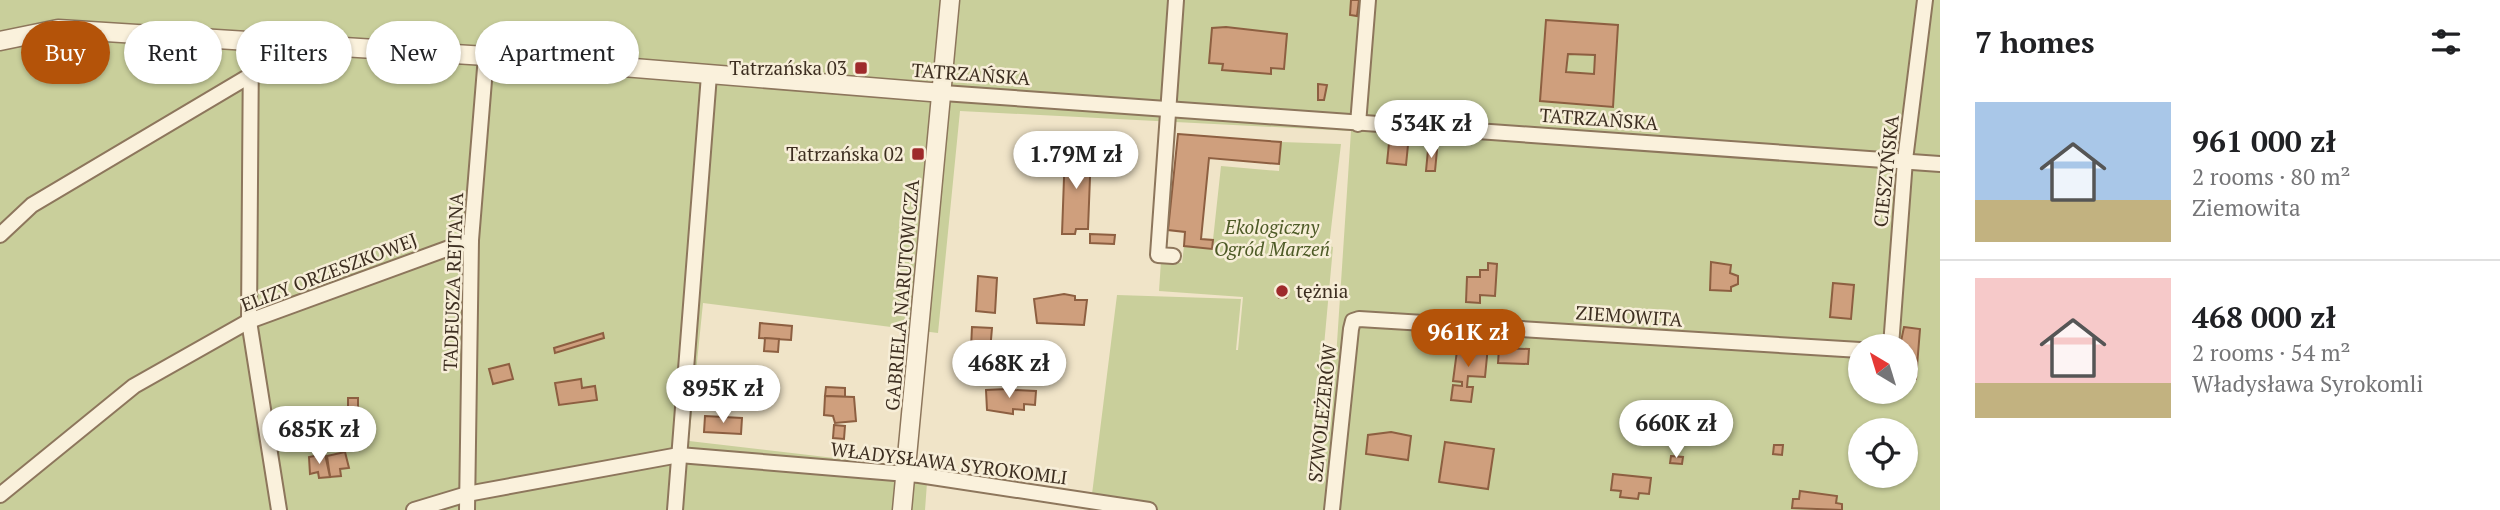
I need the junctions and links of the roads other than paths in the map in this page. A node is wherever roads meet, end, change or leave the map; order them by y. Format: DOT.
graph roads {
  1 [pos="950,0"];
  2 [pos="1176,0"];
  3 [pos="1368,0"];
  4 [pos="1925,0"];
  5 [pos="0,41"];
  6 [pos="236,42"];
  7 [pos="352,49"];
  8 [pos="475,55"];
  9 [pos="639,69"];
  10 [pos="709,75"];
  11 [pos="236,84"];
  12 [pos="251,84"];
  13 [pos="483,84"];
  14 [pos="943,93"];
  15 [pos="1170,109"];
  16 [pos="1358,124"];
  17 [pos="1905,160"];
  18 [pos="1940,164"];
  19 [pos="0,235"];
  20 [pos="471,240"];
  21 [pos="1173,256"];
  22 [pos="250,321"];
  23 [pos="1353,321"];
  24 [pos="1892,334"];
  25 [pos="1848,349"];
  26 [pos="679,455"];
  27 [pos="906,473"];
  28 [pos="467,494"];
  29 [pos="0,495"];
  30 [pos="1107,507"];
  31 [pos="279,510"];
  32 [pos="414,510"];
  33 [pos="467,510"];
  34 [pos="675,510"];
  35 [pos="902,510"];
  36 [pos="1149,510"];
  37 [pos="1332,510"];
  1 -- 14 [label="street, GABRIELA NARUTOWICZA"];
  2 -- 15 [label="street"];
  3 -- 16 [label="street"];
  4 -- 17 [label="street, CIESZYŃSKA"];
  5 -- 6 [label="street, TATRZAŃSKA"];
  7 -- 8 [label="street, TATRZAŃSKA"];
  9 -- 10 [label="street, TATRZAŃSKA"];
  10 -- 14 [label="street, TATRZAŃSKA"];
  10 -- 26 [label="street"];
  11 -- 19 [label="street"];
  12 -- 22 [label="street"];
  13 -- 20 [label="street, TADEUSZA REJTANA"];
  14 -- 15 [label="street, TATRZAŃSKA"];
  14 -- 27 [label="street, GABRIELA NARUTOWICZA"];
  15 -- 16 [label="street, TATRZAŃSKA"];
  15 -- 21 [label="street"];
  16 -- 17 [label="street, TATRZAŃSKA"];
  17 -- 18 [label="street, TATRZAŃSKA"];
  17 -- 24 [label="street, CIESZYŃSKA"];
  20 -- 22 [label="street, ELIZY ORZESZKOWEJ"];
  20 -- 28 [label="street, TADEUSZA REJTANA"];
  22 -- 29 [label="street, ELIZY ORZESZKOWEJ"];
  22 -- 31 [label="street"];
  23 -- 25 [label="street, ZIEMOWITA"];
  23 -- 37 [label="street, SZWOLEŻERÓW"];
  26 -- 27 [label="street, WŁADYSŁAWA SYROKOMLI"];
  26 -- 28 [label="street, WŁADYSŁAWA SYROKOMLI"];
  26 -- 34 [label="street"];
  27 -- 30 [label="street, WŁADYSŁAWA SYROKOMLI"];
  27 -- 35 [label="street, GABRIELA NARUTOWICZA"];
  28 -- 32 [label="street, WŁADYSŁAWA SYROKOMLI"];
  28 -- 33 [label="street, TADEUSZA REJTANA"];
  30 -- 36 [label="street, WŁADYSŁAWA SYROKOMLI"];
}
